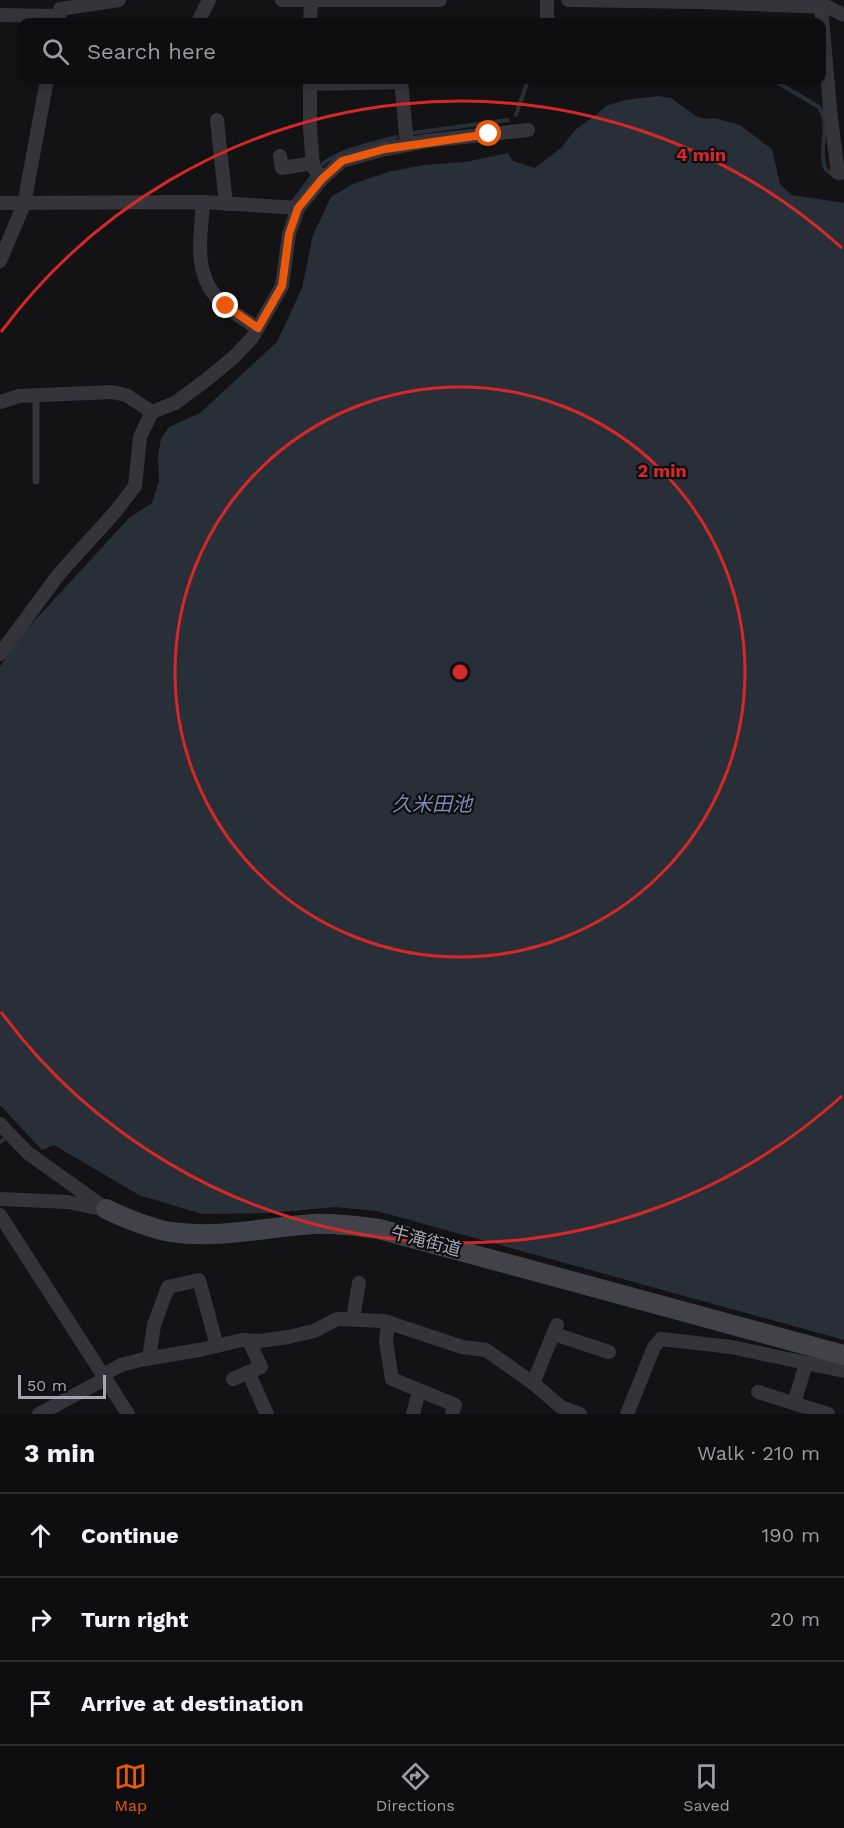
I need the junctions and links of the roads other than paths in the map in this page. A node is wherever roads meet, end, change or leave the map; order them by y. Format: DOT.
graph roads {
  1 [pos="119,0"];
  2 [pos="209,0"];
  3 [pos="282,0"];
  4 [pos="311,0"];
  5 [pos="357,0"];
  6 [pos="440,0"];
  7 [pos="547,0"];
  8 [pos="568,0"];
  9 [pos="701,1"];
  10 [pos="844,2"];
  11 [pos="825,7"];
  12 [pos="60,12"];
  13 [pos="0,15"];
  14 [pos="844,15"];
  15 [pos="200,18"];
  16 [pos="310,18"];
  17 [pos="547,18"];
  18 [pos="46,84"];
  19 [pos="310,84"];
  20 [pos="401,84"];
  21 [pos="837,118"];
  22 [pos="216,120"];
  23 [pos="528,130"];
  24 [pos="406,145"];
  25 [pos="280,156"];
  26 [pos="312,163"];
  27 [pos="844,172"];
  28 [pos="322,179"];
  29 [pos="203,202"];
  30 [pos="0,203"];
  31 [pos="24,204"];
  32 [pos="226,204"];
  33 [pos="298,208"];
  34 [pos="0,261"];
  35 [pos="258,328"];
  36 [pos="36,396"];
  37 [pos="0,402"];
  38 [pos="152,412"];
  39 [pos="36,481"];
  40 [pos="0,654"];
  41 [pos="0,1124"];
  42 [pos="0,1199"];
  43 [pos="106,1209"];
  44 [pos="0,1215"];
  45 [pos="359,1283"];
  46 [pos="353,1319"];
  47 [pos="388,1322"];
  48 [pos="249,1341"];
  49 [pos="217,1346"];
  50 [pos="609,1352"];
  51 [pos="844,1355"];
  52 [pos="149,1358"];
  53 [pos="806,1364"];
  54 [pos="844,1371"];
  55 [pos="248,1372"];
  56 [pos="104,1377"];
  57 [pos="233,1379"];
  58 [pos="533,1383"];
  59 [pos="419,1391"];
  60 [pos="758,1392"];
  61 [pos="794,1403"];
  62 [pos="39,1414"];
  63 [pos="128,1414"];
  64 [pos="267,1414"];
  65 [pos="413,1414"];
  66 [pos="452,1414"];
  67 [pos="580,1414"];
  68 [pos="627,1414"];
  69 [pos="828,1414"];
  1 -- 12 [label="street"];
  2 -- 15 [label="street"];
  3 -- 4 [label="street"];
  4 -- 5 [label="street"];
  4 -- 16 [label="street"];
  5 -- 6 [label="street"];
  7 -- 17 [label="street"];
  8 -- 9 [label="street"];
  9 -- 11 [label="street"];
  10 -- 11 [label="street"];
  11 -- 14 [label="street"];
  11 -- 21 [label="street"];
  12 -- 13 [label="street"];
  18 -- 31 [label="street"];
  19 -- 26 [label="street"];
  20 -- 24 [label="street"];
  21 -- 27 [label="street"];
  22 -- 32 [label="street"];
  23 -- 24 [label="street"];
  24 -- 28 [label="street"];
  25 -- 26 [label="street"];
  26 -- 28 [label="street"];
  28 -- 33 [label="street"];
  29 -- 31 [label="street"];
  29 -- 32 [label="street"];
  29 -- 35 [label="street"];
  30 -- 31 [label="street"];
  31 -- 34 [label="street"];
  32 -- 33 [label="street"];
  33 -- 35 [label="street"];
  35 -- 38 [label="street"];
  36 -- 37 [label="street"];
  36 -- 38 [label="street"];
  36 -- 39 [label="lane"];
  38 -- 40 [label="street"];
  41 -- 43 [label="street"];
  42 -- 43 [label="street, 牛滝街道"];
  43 -- 51 [label="street, 牛滝街道"];
  44 -- 56 [label="street"];
  45 -- 46 [label="street"];
  46 -- 47 [label="street"];
  46 -- 48 [label="street"];
  47 -- 58 [label="street"];
  47 -- 59 [label="street"];
  48 -- 49 [label="street"];
  48 -- 55 [label="street"];
  49 -- 52 [label="street"];
  49 -- 52 [label="street"];
  50 -- 58 [label="street"];
  52 -- 56 [label="street"];
  53 -- 54 [label="street"];
  53 -- 61 [label="street"];
  53 -- 68 [label="street"];
  55 -- 57 [label="street"];
  55 -- 64 [label="street"];
  56 -- 62 [label="street"];
  56 -- 63 [label="street"];
  58 -- 67 [label="street"];
  59 -- 65 [label="street"];
  59 -- 66 [label="street"];
  60 -- 61 [label="street"];
  61 -- 69 [label="street"];
}
